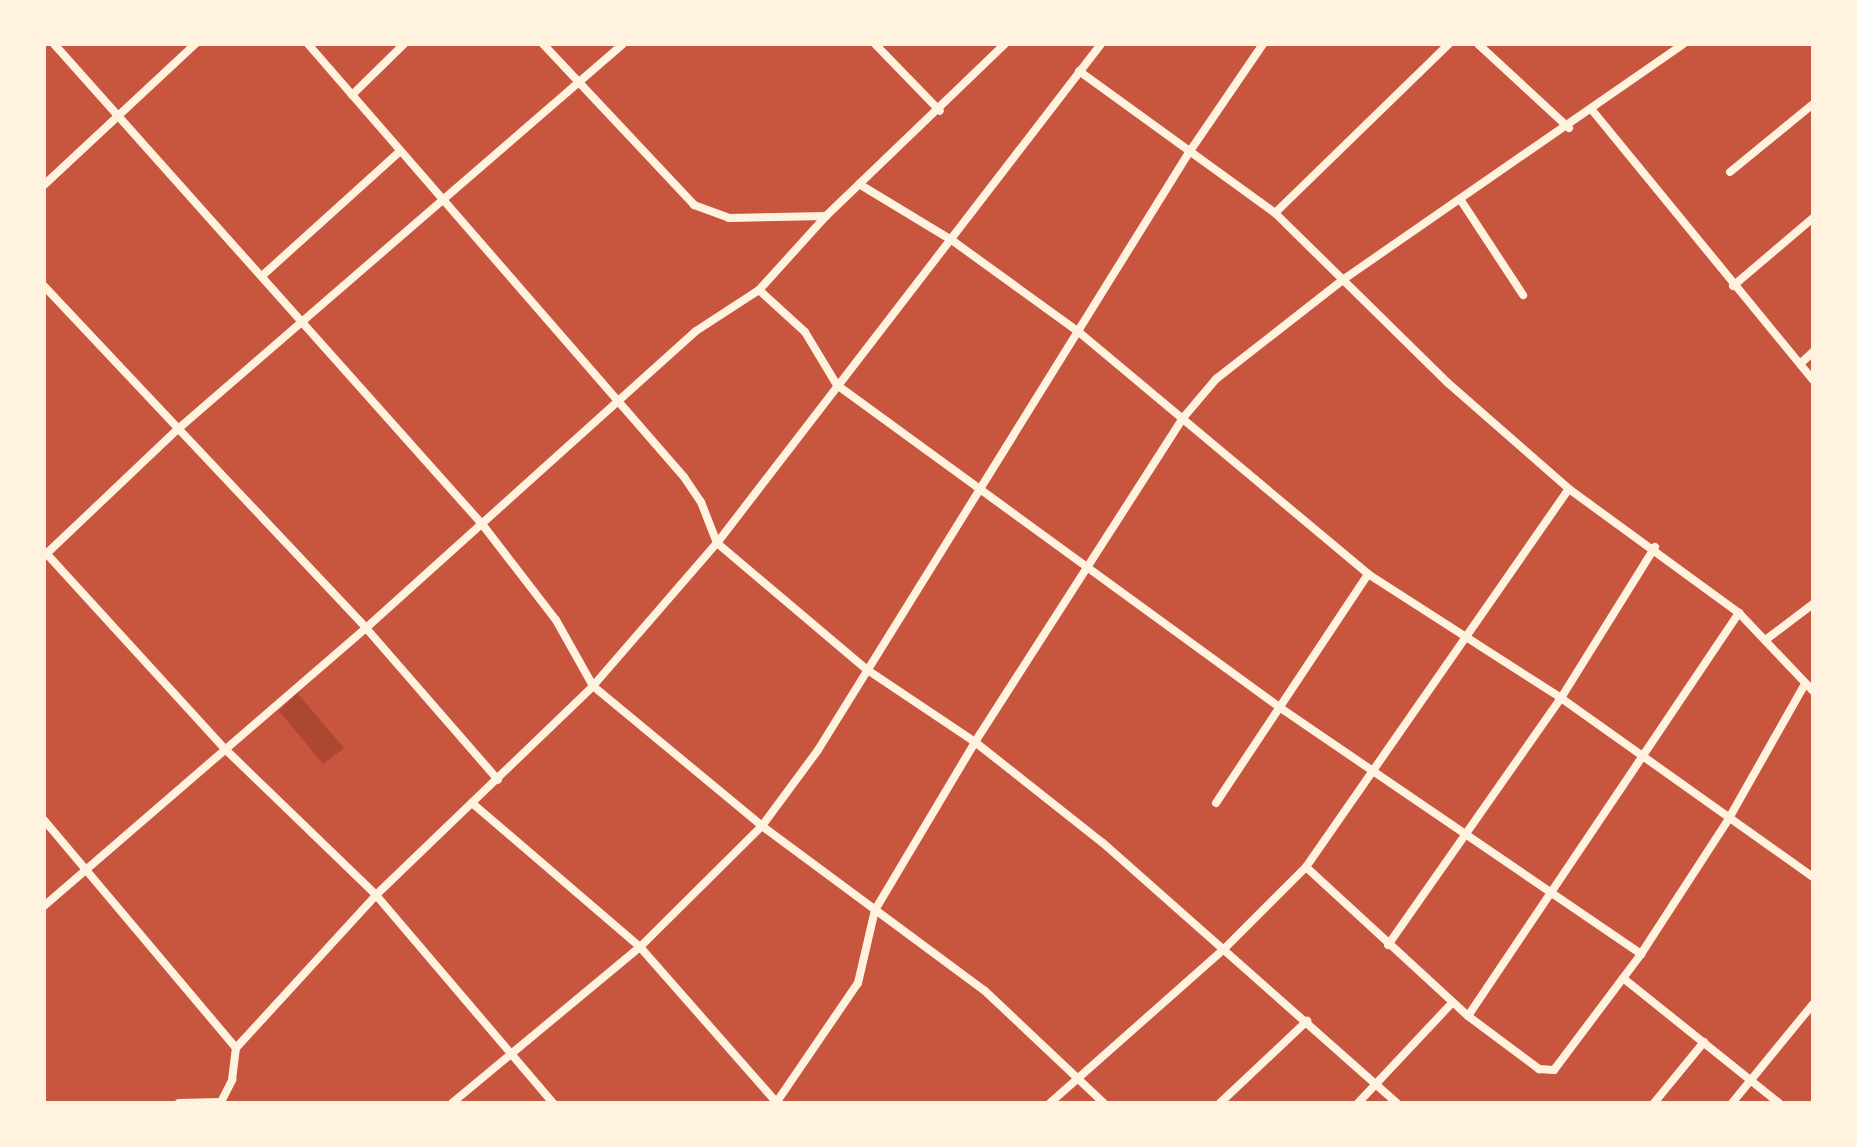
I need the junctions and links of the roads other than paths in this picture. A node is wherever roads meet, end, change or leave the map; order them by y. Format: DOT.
graph roads {
  1 [pos="54,44"];
  2 [pos="195,44"];
  3 [pos="308,44"];
  4 [pos="404,44"];
  5 [pos="543,44"];
  6 [pos="623,44"];
  7 [pos="875,44"];
  8 [pos="1005,44"];
  9 [pos="1100,44"];
  10 [pos="1263,44"];
  11 [pos="1449,44"];
  12 [pos="1478,44"];
  13 [pos="1683,44"];
  14 [pos="1492,47"];
  15 [pos="1079,71"];
  16 [pos="580,84"];
  17 [pos="352,95"];
  18 [pos="1813,104"];
  19 [pos="1592,110"];
  20 [pos="940,111"];
  21 [pos="115,116"];
  22 [pos="1569,128"];
  23 [pos="400,151"];
  24 [pos="1188,154"];
  25 [pos="1730,172"];
  26 [pos="859,184"];
  27 [pos="44,185"];
  28 [pos="440,199"];
  29 [pos="1460,199"];
  30 [pos="1275,213"];
  31 [pos="826,216"];
  32 [pos="1813,218"];
  33 [pos="953,241"];
  34 [pos="263,275"];
  35 [pos="1344,279"];
  36 [pos="44,286"];
  37 [pos="1733,286"];
  38 [pos="759,290"];
  39 [pos="1523,295"];
  40 [pos="305,320"];
  41 [pos="1080,333"];
  42 [pos="1813,352"];
  43 [pos="1800,364"];
  44 [pos="1813,380"];
  45 [pos="837,385"];
  46 [pos="617,403"];
  47 [pos="1183,418"];
  48 [pos="178,429"];
  49 [pos="1569,489"];
  50 [pos="977,490"];
  51 [pos="482,524"];
  52 [pos="717,543"];
  53 [pos="1655,547"];
  54 [pos="45,554"];
  55 [pos="1087,568"];
  56 [pos="1368,574"];
  57 [pos="1813,604"];
  58 [pos="1739,613"];
  59 [pos="366,628"];
  60 [pos="1469,637"];
  61 [pos="1768,638"];
  62 [pos="866,669"];
  63 [pos="593,686"];
  64 [pos="1809,688"];
  65 [pos="1561,698"];
  66 [pos="1282,709"];
  67 [pos="975,742"];
  68 [pos="225,749"];
  69 [pos="1646,758"];
  70 [pos="1375,772"];
  71 [pos="498,780"];
  72 [pos="472,803"];
  73 [pos="1216,803"];
  74 [pos="44,820"];
  75 [pos="1728,820"];
  76 [pos="762,826"];
  77 [pos="1468,837"];
  78 [pos="1306,867"];
  79 [pos="89,869"];
  80 [pos="1812,873"];
  81 [pos="1547,892"];
  82 [pos="376,895"];
  83 [pos="44,906"];
  84 [pos="875,910"];
  85 [pos="1388,945"];
  86 [pos="640,947"];
  87 [pos="1224,949"];
  88 [pos="1641,954"];
  89 [pos="1623,978"];
  90 [pos="1452,1003"];
  91 [pos="1813,1004"];
  92 [pos="1468,1016"];
  93 [pos="1307,1021"];
  94 [pos="1704,1042"];
  95 [pos="236,1048"];
  96 [pos="515,1053"];
  97 [pos="1079,1079"];
  98 [pos="1751,1080"];
  99 [pos="1379,1084"];
  100 [pos="179,1103"];
  101 [pos="221,1103"];
  102 [pos="452,1103"];
  103 [pos="553,1103"];
  104 [pos="777,1103"];
  105 [pos="1050,1103"];
  106 [pos="1104,1103"];
  107 [pos="1220,1103"];
  108 [pos="1358,1103"];
  109 [pos="1397,1103"];
  110 [pos="1654,1103"];
  111 [pos="1732,1103"];
  112 [pos="1779,1103"];
  1 -- 21 [label="street"];
  2 -- 21 [label="street"];
  3 -- 17 [label="street"];
  4 -- 17 [label="street"];
  5 -- 16 [label="street"];
  6 -- 16 [label="street"];
  7 -- 20 [label="street"];
  8 -- 20 [label="street"];
  9 -- 15 [label="street"];
  10 -- 24 [label="street"];
  11 -- 30 [label="street"];
  12 -- 14 [label="street"];
  13 -- 19 [label="street"];
  14 -- 22 [label="street"];
  15 -- 24 [label="street"];
  15 -- 33 [label="street"];
  16 -- 28 [label="street"];
  16 -- 31 [label="street"];
  17 -- 23 [label="street"];
  18 -- 25 [label="street"];
  19 -- 22 [label="street"];
  19 -- 37 [label="street"];
  20 -- 26 [label="street"];
  21 -- 27 [label="street"];
  21 -- 34 [label="street"];
  22 -- 29 [label="street"];
  23 -- 28 [label="street"];
  23 -- 34 [label="street"];
  24 -- 30 [label="street"];
  24 -- 41 [label="street"];
  26 -- 31 [label="street"];
  26 -- 33 [label="street"];
  28 -- 40 [label="street"];
  28 -- 46 [label="street"];
  29 -- 35 [label="street"];
  29 -- 39 [label="street"];
  30 -- 35 [label="street"];
  31 -- 38 [label="street"];
  32 -- 37 [label="street"];
  33 -- 41 [label="street"];
  33 -- 45 [label="street"];
  34 -- 40 [label="street"];
  35 -- 47 [label="street"];
  35 -- 49 [label="street"];
  36 -- 48 [label="street"];
  37 -- 43 [label="street"];
  38 -- 45 [label="street"];
  38 -- 46 [label="street"];
  40 -- 48 [label="street"];
  40 -- 51 [label="street"];
  41 -- 47 [label="street"];
  41 -- 50 [label="street"];
  42 -- 43 [label="street"];
  43 -- 44 [label="street"];
  45 -- 50 [label="street"];
  45 -- 52 [label="street"];
  46 -- 51 [label="street"];
  46 -- 52 [label="street"];
  47 -- 55 [label="street"];
  47 -- 56 [label="street"];
  48 -- 54 [label="street"];
  48 -- 59 [label="street"];
  49 -- 53 [label="street"];
  49 -- 60 [label="street"];
  50 -- 55 [label="street"];
  50 -- 62 [label="street"];
  51 -- 59 [label="street"];
  51 -- 63 [label="street"];
  52 -- 62 [label="street"];
  52 -- 63 [label="street"];
  53 -- 58 [label="street"];
  53 -- 65 [label="street"];
  54 -- 68 [label="street"];
  55 -- 66 [label="street"];
  55 -- 67 [label="street"];
  56 -- 60 [label="street"];
  56 -- 66 [label="street"];
  57 -- 61 [label="street"];
  58 -- 61 [label="street"];
  58 -- 69 [label="street"];
  59 -- 68 [label="street"];
  59 -- 71 [label="street"];
  60 -- 65 [label="street"];
  60 -- 70 [label="street"];
  61 -- 64 [label="street"];
  62 -- 67 [label="street"];
  62 -- 76 [label="street"];
  63 -- 71 [label="street"];
  63 -- 76 [label="street"];
  64 -- 75 [label="street"];
  65 -- 69 [label="street"];
  65 -- 77 [label="street"];
  66 -- 70 [label="street"];
  66 -- 73 [label="street"];
  67 -- 84 [label="street"];
  67 -- 87 [label="street"];
  68 -- 79 [label="street"];
  68 -- 82 [label="street"];
  69 -- 75 [label="street"];
  69 -- 81 [label="street"];
  70 -- 77 [label="street"];
  70 -- 78 [label="street"];
  71 -- 72 [label="street"];
  72 -- 82 [label="street"];
  72 -- 86 [label="street"];
  74 -- 79 [label="street"];
  75 -- 80 [label="street"];
  75 -- 88 [label="street"];
  76 -- 84 [label="street"];
  76 -- 86 [label="street"];
  77 -- 81 [label="street"];
  77 -- 85 [label="street"];
  78 -- 85 [label="street"];
  78 -- 87 [label="street"];
  79 -- 83 [label="street"];
  79 -- 95 [label="street"];
  81 -- 88 [label="street"];
  81 -- 92 [label="street"];
  82 -- 95 [label="street"];
  82 -- 96 [label="street"];
  84 -- 97 [label="street"];
  84 -- 104 [label="street"];
  85 -- 90 [label="street"];
  86 -- 96 [label="street"];
  86 -- 104 [label="street"];
  87 -- 93 [label="street"];
  87 -- 97 [label="street"];
  88 -- 89 [label="street"];
  89 -- 92 [label="street"];
  89 -- 94 [label="street"];
  90 -- 92 [label="street"];
  90 -- 99 [label="street"];
  91 -- 98 [label="street"];
  93 -- 99 [label="street"];
  93 -- 107 [label="street"];
  94 -- 98 [label="street"];
  94 -- 110 [label="street"];
  95 -- 101 [label="street"];
  96 -- 102 [label="street"];
  96 -- 103 [label="street"];
  97 -- 105 [label="street"];
  97 -- 106 [label="street"];
  98 -- 111 [label="street"];
  98 -- 112 [label="street"];
  99 -- 108 [label="street"];
  99 -- 109 [label="street"];
  100 -- 101 [label="street"];
}
